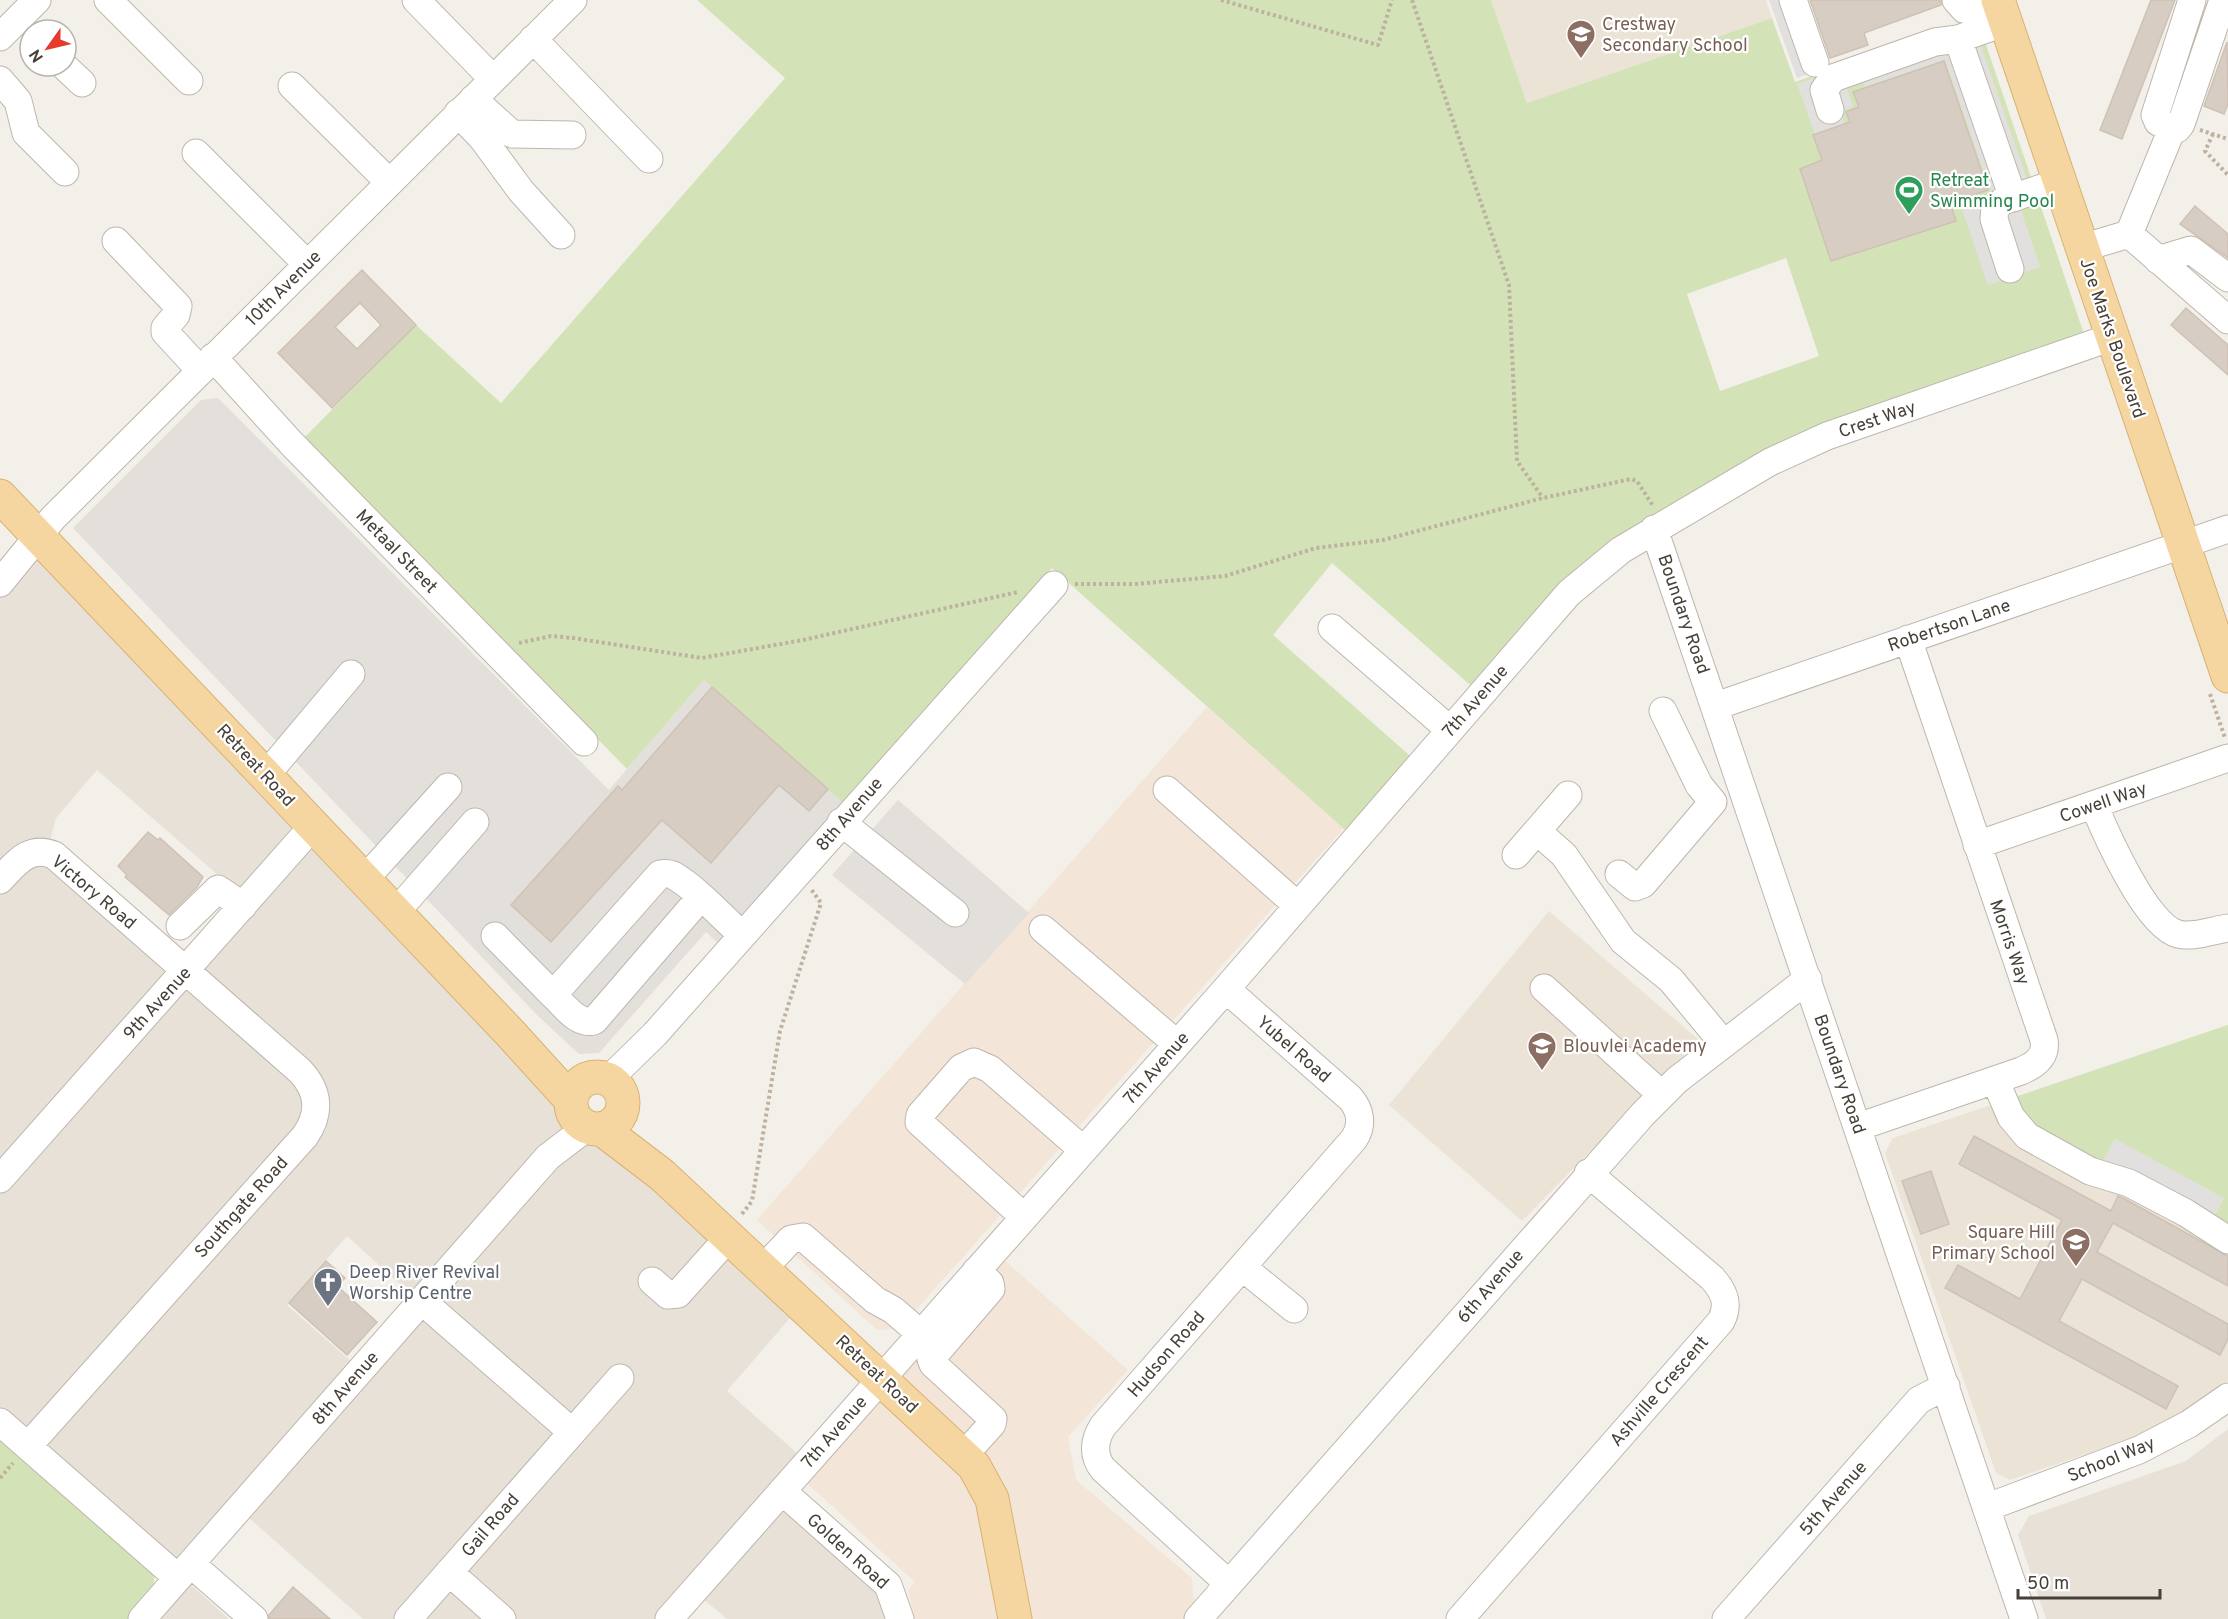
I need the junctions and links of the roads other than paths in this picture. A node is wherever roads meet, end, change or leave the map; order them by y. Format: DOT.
graph roads {
  1 [pos="108,0"];
  2 [pos="416,0"];
  3 [pos="1793,0"];
  4 [pos="1956,0"];
  5 [pos="2192,0"];
  6 [pos="2223,0"];
  7 [pos="558,5"];
  8 [pos="1999,8"];
  9 [pos="533,39"];
  10 [pos="1958,39"];
  11 [pos="1815,63"];
  12 [pos="493,79"];
  13 [pos="0,80"];
  14 [pos="189,81"];
  15 [pos="292,86"];
  16 [pos="465,106"];
  17 [pos="1830,110"];
  18 [pos="2172,129"];
  19 [pos="572,135"];
  20 [pos="196,153"];
  21 [pos="649,159"];
  22 [pos="65,172"];
  23 [pos="389,182"];
  24 [pos="2060,182"];
  25 [pos="2013,198"];
  26 [pos="2129,234"];
  27 [pos="561,236"];
  28 [pos="116,241"];
  29 [pos="2082,248"];
  30 [pos="2158,260"];
  31 [pos="307,264"];
  32 [pos="2010,269"];
  33 [pos="2228,278"];
  34 [pos="2228,320"];
  35 [pos="2112,337"];
  36 [pos="207,363"];
  37 [pos="0,496"];
  38 [pos="1654,529"];
  39 [pos="2228,529"];
  40 [pos="38,537"];
  41 [pos="2183,546"];
  42 [pos="0,583"];
  43 [pos="1054,585"];
  44 [pos="1332,628"];
  45 [pos="1908,639"];
  46 [pos="351,674"];
  47 [pos="2228,676"];
  48 [pos="1716,706"];
  49 [pos="1663,711"];
  50 [pos="1450,730"];
  51 [pos="584,742"];
  52 [pos="2228,759"];
  53 [pos="266,775"];
  54 [pos="448,787"];
  55 [pos="1167,790"];
  56 [pos="1744,792"];
  57 [pos="1568,795"];
  58 [pos="1713,802"];
  59 [pos="2094,805"];
  60 [pos="475,822"];
  61 [pos="841,822"];
  62 [pos="313,826"];
  63 [pos="1537,831"];
  64 [pos="1977,845"];
  65 [pos="1516,855"];
  66 [pos="1619,874"];
  67 [pos="0,880"];
  68 [pos="364,880"];
  69 [pos="700,898"];
  70 [pos="243,906"];
  71 [pos="1298,906"];
  72 [pos="395,913"];
  73 [pos="954,913"];
  74 [pos="180,926"];
  75 [pos="2228,928"];
  76 [pos="1043,929"];
  77 [pos="742,935"];
  78 [pos="495,936"];
  79 [pos="186,970"];
  80 [pos="1808,980"];
  81 [pos="1544,988"];
  82 [pos="1226,989"];
  83 [pos="553,995"];
  84 [pos="1177,1044"];
  85 [pos="1724,1044"];
  86 [pos="1995,1080"];
  87 [pos="1662,1095"];
  88 [pos="597,1104"];
  89 [pos="1358,1112"];
  90 [pos="1858,1127"];
  91 [pos="1083,1150"];
  92 [pos="1588,1173"];
  93 [pos="0,1179"];
  94 [pos="1024,1217"];
  95 [pos="733,1228"];
  96 [pos="2228,1240"];
  97 [pos="1242,1267"];
  98 [pos="763,1269"];
  99 [pos="976,1271"];
  100 [pos="652,1281"];
  101 [pos="422,1300"];
  102 [pos="1294,1309"];
  103 [pos="921,1334"];
  104 [pos="620,1378"];
  105 [pos="881,1378"];
  106 [pos="1946,1386"];
  107 [pos="2228,1397"];
  108 [pos="0,1422"];
  109 [pos="572,1432"];
  110 [pos="28,1446"];
  111 [pos="964,1455"];
  112 [pos="782,1491"];
  113 [pos="1988,1506"];
  114 [pos="184,1571"];
  115 [pos="448,1572"];
  116 [pos="1229,1584"];
  117 [pos="142,1619"];
  118 [pos="254,1619"];
  119 [pos="408,1619"];
  120 [pos="502,1619"];
  121 [pos="669,1619"];
  122 [pos="900,1619"];
  123 [pos="1015,1619"];
  124 [pos="1198,1619"];
  125 [pos="1460,1619"];
  126 [pos="1726,1619"];
  127 [pos="2024,1619"];
  1 -- 14 [label="street"];
  2 -- 12 [label="street"];
  3 -- 11 [label="street"];
  4 -- 8 [label="street"];
  5 -- 18 [label="street"];
  6 -- 18 [label="street"];
  7 -- 9 [label="street, 10th Avenue"];
  8 -- 10 [label="street"];
  8 -- 24 [label="main road, Joe Marks Boulevard"];
  9 -- 12 [label="street, 10th Avenue"];
  9 -- 21 [label="street"];
  10 -- 17 [label="street"];
  10 -- 25 [label="street"];
  12 -- 16 [label="street, 10th Avenue"];
  13 -- 22 [label="street"];
  15 -- 23 [label="street"];
  16 -- 19 [label="street"];
  16 -- 23 [label="street, 10th Avenue"];
  16 -- 27 [label="street"];
  18 -- 26 [label="street"];
  20 -- 31 [label="street"];
  23 -- 31 [label="street, 10th Avenue"];
  24 -- 25 [label="street"];
  24 -- 29 [label="main road, Joe Marks Boulevard"];
  25 -- 32 [label="street"];
  26 -- 29 [label="street"];
  26 -- 30 [label="street"];
  28 -- 36 [label="street, Metaal Street"];
  29 -- 35 [label="main road, Joe Marks Boulevard"];
  30 -- 33 [label="street"];
  30 -- 34 [label="street"];
  31 -- 36 [label="street, 10th Avenue"];
  35 -- 38 [label="street, Crest Way"];
  35 -- 41 [label="main road, Joe Marks Boulevard"];
  36 -- 40 [label="street, 10th Avenue"];
  36 -- 51 [label="street, Metaal Street"];
  37 -- 40 [label="main road, Retreat Road"];
  38 -- 48 [label="street, Boundary Road"];
  38 -- 50 [label="street, 7th Avenue"];
  39 -- 41 [label="street, Robertson Lane"];
  40 -- 42 [label="street, 10th Avenue"];
  40 -- 53 [label="main road, Retreat Road"];
  41 -- 45 [label="street, Robertson Lane"];
  41 -- 47 [label="main road, Joe Marks Boulevard"];
  43 -- 61 [label="street, 8th Avenue"];
  44 -- 50 [label="street"];
  45 -- 48 [label="street, Robertson Lane"];
  45 -- 64 [label="street, Morris Way"];
  46 -- 53 [label="street"];
  48 -- 56 [label="street, Boundary Road"];
  49 -- 58 [label="street"];
  50 -- 71 [label="street, 7th Avenue"];
  52 -- 59 [label="street, Cowell Way"];
  53 -- 62 [label="main road, Retreat Road"];
  54 -- 68 [label="street"];
  55 -- 71 [label="street"];
  56 -- 58 [label="street"];
  56 -- 80 [label="street, Boundary Road"];
  57 -- 63 [label="street"];
  58 -- 66 [label="street"];
  59 -- 64 [label="street, Cowell Way"];
  59 -- 75 [label="street"];
  60 -- 72 [label="street"];
  61 -- 73 [label="street"];
  61 -- 77 [label="street, 8th Avenue"];
  62 -- 68 [label="main road, Retreat Road"];
  62 -- 70 [label="street, 9th Avenue"];
  63 -- 65 [label="street"];
  63 -- 85 [label="street"];
  64 -- 86 [label="street, Morris Way"];
  67 -- 79 [label="street, Victory Road"];
  68 -- 72 [label="main road, Retreat Road"];
  69 -- 77 [label="street"];
  69 -- 83 [label="street"];
  69 -- 83 [label="street"];
  70 -- 74 [label="street"];
  70 -- 79 [label="street, 9th Avenue"];
  71 -- 82 [label="street, 7th Avenue"];
  72 -- 88 [label="main road, Retreat Road"];
  76 -- 84 [label="street"];
  77 -- 88 [label="street, 8th Avenue"];
  78 -- 83 [label="street"];
  79 -- 93 [label="street, 9th Avenue"];
  79 -- 110 [label="street, Southgate Road"];
  80 -- 85 [label="street, 6th Avenue"];
  80 -- 90 [label="street, Boundary Road"];
  81 -- 87 [label="street"];
  82 -- 84 [label="street, 7th Avenue"];
  82 -- 89 [label="street, Yubel Road"];
  84 -- 91 [label="street, 7th Avenue"];
  85 -- 87 [label="street, 6th Avenue"];
  86 -- 90 [label="street, Morris Way"];
  86 -- 96 [label="street"];
  87 -- 92 [label="street, 6th Avenue"];
  88 -- 95 [label="main road, Retreat Road"];
  88 -- 101 [label="street, 8th Avenue"];
  89 -- 97 [label="street, Hudson Road"];
  90 -- 106 [label="street, Boundary Road"];
  91 -- 94 [label="street, 7th Avenue"];
  91 -- 94 [label="street"];
  92 -- 116 [label="street, 6th Avenue"];
  92 -- 125 [label="street, Ashville Crescent"];
  94 -- 99 [label="street, 7th Avenue"];
  95 -- 98 [label="main road, Retreat Road"];
  95 -- 100 [label="street"];
  97 -- 102 [label="street"];
  97 -- 116 [label="street, Hudson Road"];
  98 -- 103 [label="street"];
  98 -- 105 [label="main road, Retreat Road"];
  99 -- 103 [label="street, 7th Avenue"];
  99 -- 111 [label="street"];
  101 -- 109 [label="street"];
  101 -- 114 [label="street, 8th Avenue"];
  103 -- 105 [label="street, 7th Avenue"];
  104 -- 109 [label="street, Gail Road"];
  105 -- 111 [label="main road, Retreat Road"];
  105 -- 112 [label="street, 7th Avenue"];
  106 -- 113 [label="street, Boundary Road"];
  106 -- 126 [label="street, 5th Avenue"];
  107 -- 113 [label="street, School Way"];
  108 -- 110 [label="street"];
  109 -- 115 [label="street, Gail Road"];
  110 -- 114 [label="street"];
  111 -- 123 [label="main road, Retreat Road"];
  112 -- 121 [label="street, 7th Avenue"];
  112 -- 122 [label="street, Golden Road"];
  113 -- 127 [label="street, Boundary Road"];
  114 -- 117 [label="street, 8th Avenue"];
  114 -- 118 [label="street"];
  115 -- 119 [label="street, Gail Road"];
  115 -- 120 [label="street"];
  116 -- 124 [label="street, 6th Avenue"];
}
